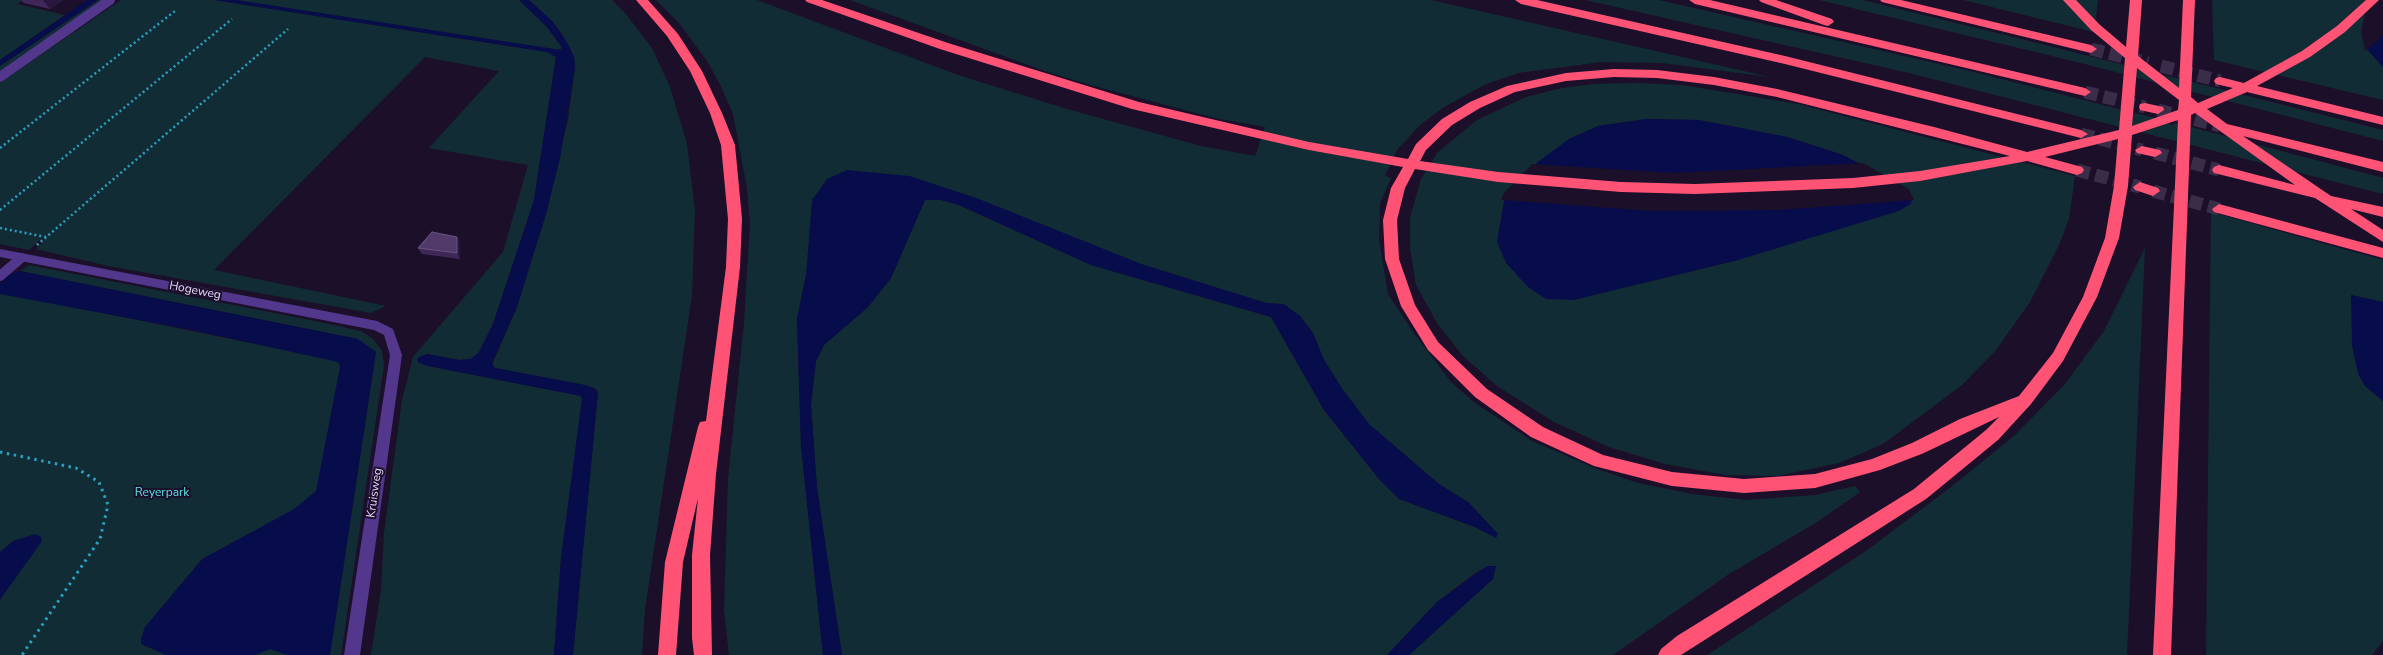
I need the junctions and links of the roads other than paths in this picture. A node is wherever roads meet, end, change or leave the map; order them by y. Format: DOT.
graph roads {
  1 [pos="110,0"];
  2 [pos="642,0"];
  3 [pos="811,0"];
  4 [pos="1521,0"];
  5 [pos="1695,0"];
  6 [pos="1765,0"];
  7 [pos="1886,0"];
  8 [pos="2069,0"];
  9 [pos="2136,0"];
  10 [pos="2189,0"];
  11 [pos="2373,0"];
  12 [pos="1893,46"];
  13 [pos="2091,49"];
  14 [pos="0,77"];
  15 [pos="2220,81"];
  16 [pos="2085,92"];
  17 [pos="2145,107"];
  18 [pos="2158,110"];
  19 [pos="2383,121"];
  20 [pos="2220,126"];
  21 [pos="2081,134"];
  22 [pos="2383,167"];
  23 [pos="2076,170"];
  24 [pos="2219,170"];
  25 [pos="2219,209"];
  26 [pos="2383,212"];
  27 [pos="2383,236"];
  28 [pos="2383,253"];
  29 [pos="0,254"];
  30 [pos="21,258"];
  31 [pos="1,275"];
  32 [pos="389,332"];
  33 [pos="724,350"];
  34 [pos="2025,400"];
  35 [pos="352,655"];
  36 [pos="667,655"];
  37 [pos="704,655"];
  38 [pos="1667,655"];
  39 [pos="2162,655"];
  1 -- 14 [label="lane"];
  2 -- 33 [label="highway"];
  3 -- 11 [label="highway"];
  4 -- 21 [label="highway"];
  5 -- 12 [label="highway"];
  6 -- 12 [label="highway"];
  7 -- 13 [label="highway"];
  8 -- 27 [label="highway"];
  9 -- 34 [label="highway"];
  10 -- 39 [label="highway"];
  12 -- 16 [label="highway"];
  15 -- 19 [label="highway"];
  17 -- 18 [label="highway"];
  20 -- 22 [label="highway"];
  23 -- 34 [label="highway"];
  24 -- 26 [label="highway"];
  25 -- 28 [label="highway"];
  29 -- 30 [label="street, Hogeweg"];
  30 -- 31 [label="lane"];
  30 -- 32 [label="street, Hogeweg"];
  32 -- 35 [label="street, Kruisweg"];
  33 -- 36 [label="highway"];
  33 -- 37 [label="highway"];
  34 -- 38 [label="highway"];
}
